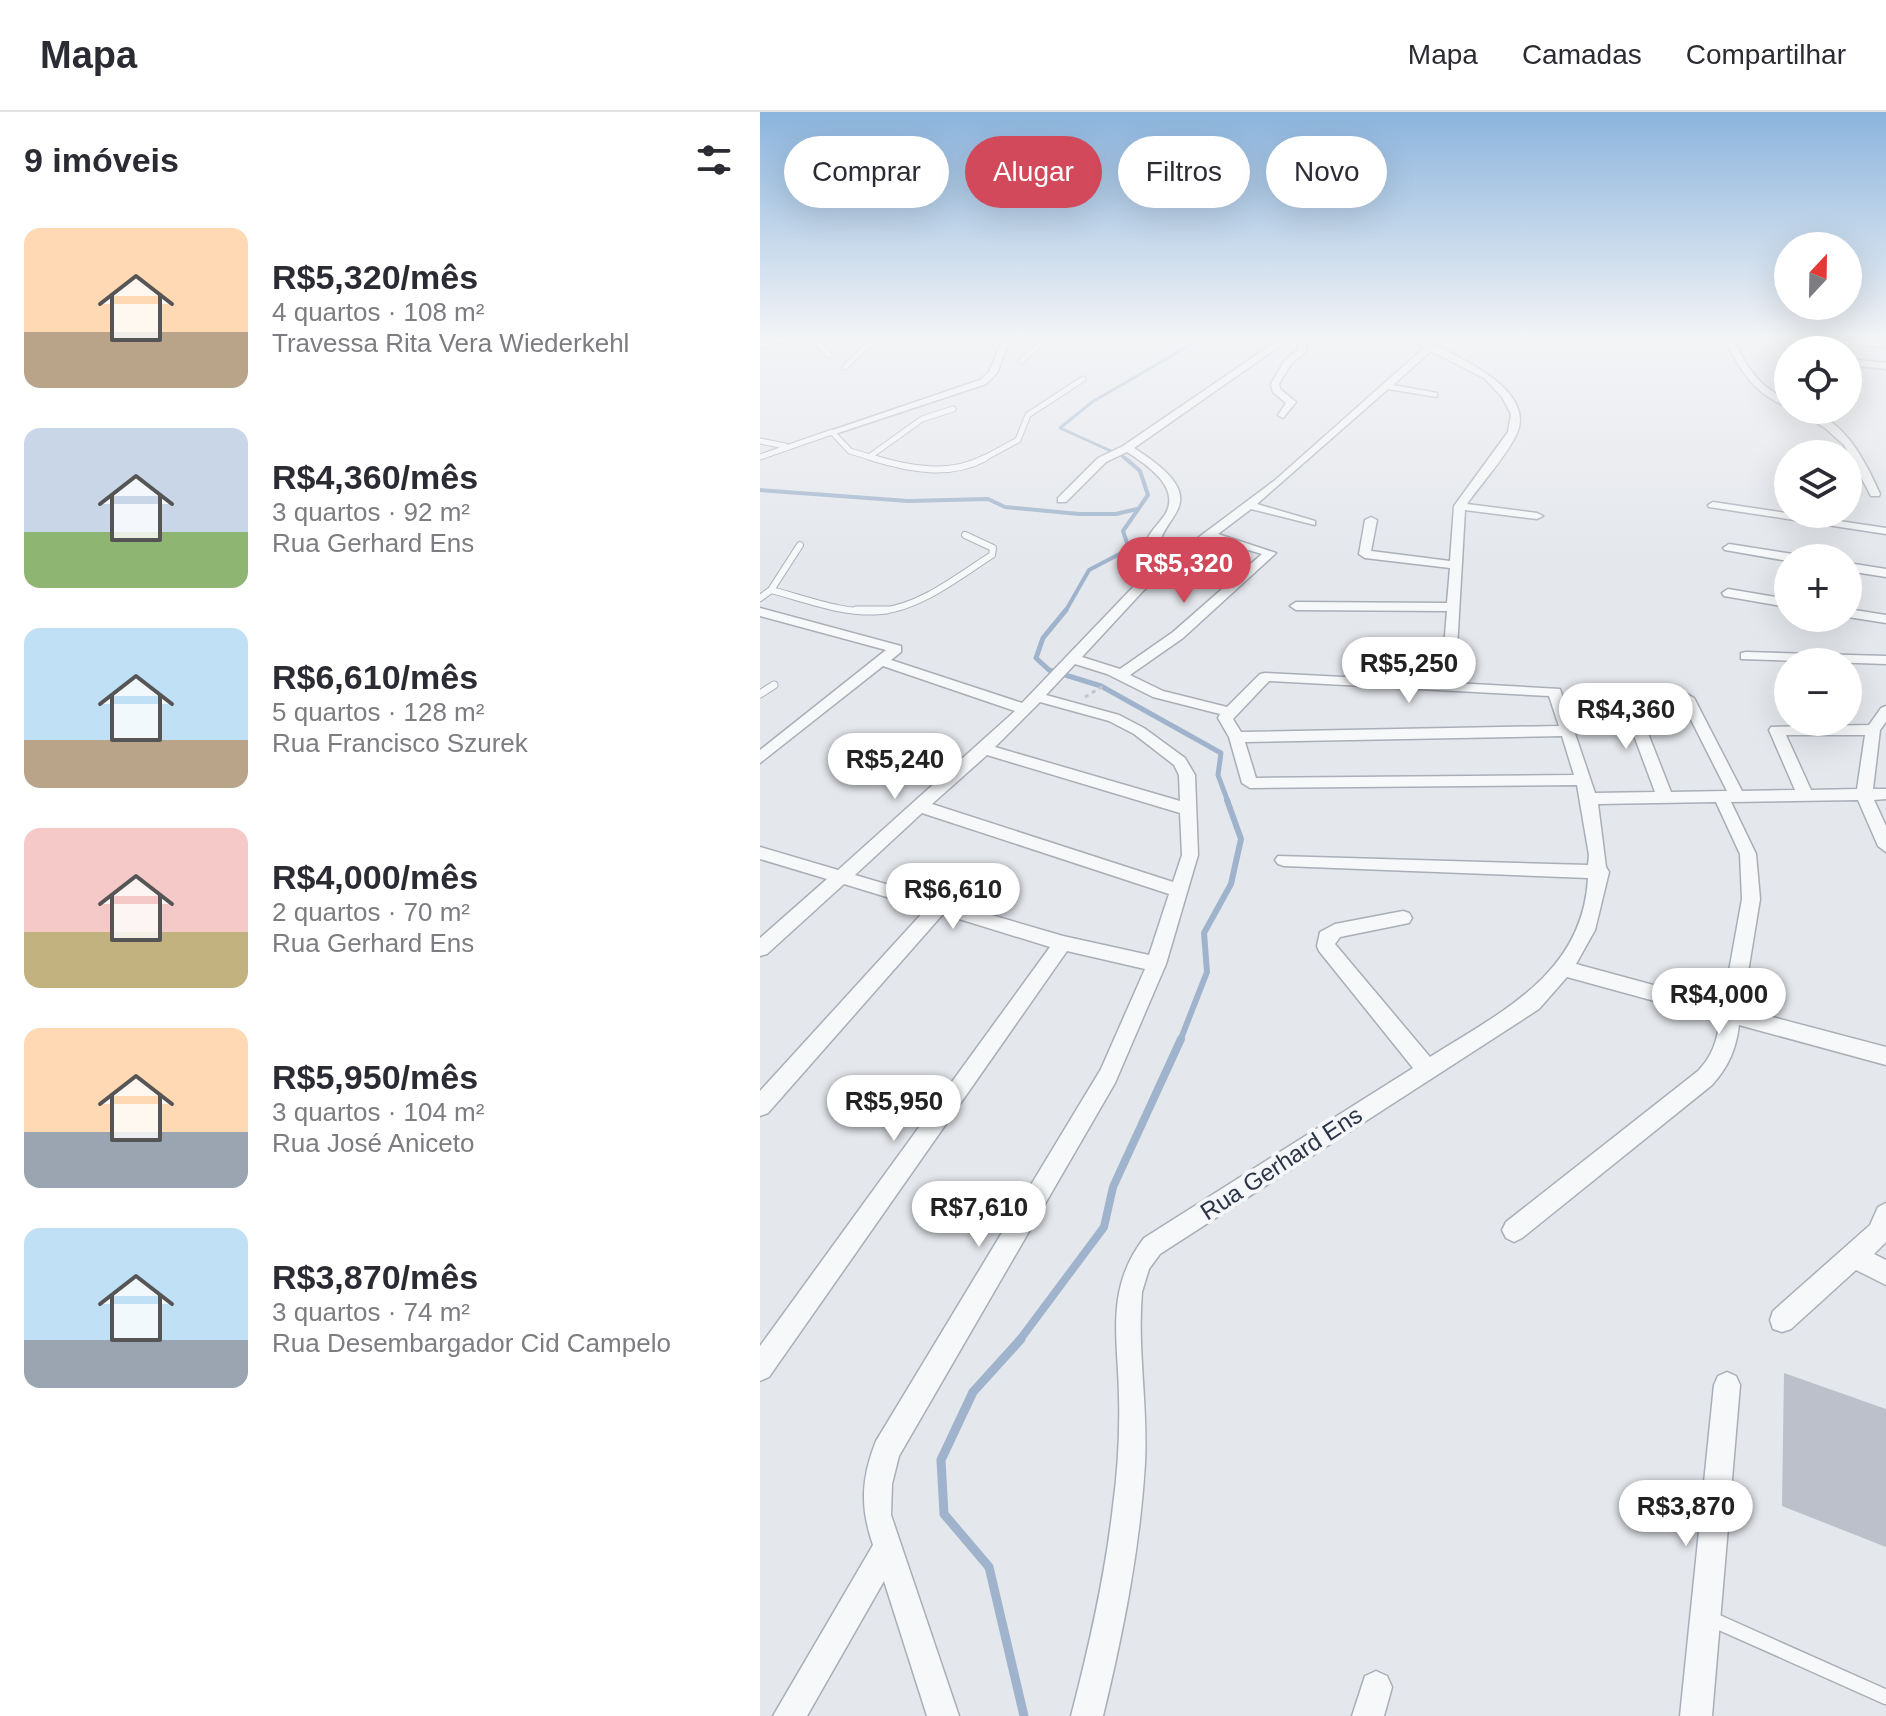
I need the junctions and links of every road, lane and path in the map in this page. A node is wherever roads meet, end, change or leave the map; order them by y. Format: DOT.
graph roads {
  1 [pos="890,413"];
  2 [pos="941,413"];
  3 [pos="1031,413"];
  4 [pos="1178,413"];
  5 [pos="1356,413"];
  6 [pos="1515,413"];
  7 [pos="1823,424"];
  8 [pos="832,432"];
  9 [pos="760,441"];
  10 [pos="785,446"];
  11 [pos="1127,448"];
  12 [pos="760,457"];
  13 [pos="869,457"];
  14 [pos="1875,494"];
  15 [pos="1062,500"];
  16 [pos="1250,505"];
  17 [pos="1713,505"];
  18 [pos="1460,506"];
  19 [pos="1537,516"];
  20 [pos="1371,520"];
  21 [pos="1311,523"];
  22 [pos="1886,531"];
  23 [pos="965,535"];
  24 [pos="1211,535"];
  25 [pos="800,545"];
  26 [pos="1729,548"];
  27 [pos="1774,555"];
  28 [pos="1455,565"];
  29 [pos="1862,569"];
  30 [pos="1160,571"];
  31 [pos="1886,573"];
  32 [pos="771,590"];
  33 [pos="1728,593"];
  34 [pos="760,598"];
  35 [pos="1774,601"];
  36 [pos="1296,606"];
  37 [pos="1452,607"];
  38 [pos="760,612"];
  39 [pos="1862,615"];
  40 [pos="1886,619"];
  41 [pos="1746,656"];
  42 [pos="1886,660"];
  43 [pos="880,661"];
  44 [pos="1064,668"];
  45 [pos="1121,675"];
  46 [pos="774,685"];
  47 [pos="1448,687"];
  48 [pos="1624,690"];
  49 [pos="760,694"];
  50 [pos="1038,697"];
  51 [pos="1687,698"];
  52 [pos="1072,705"];
  53 [pos="1025,709"];
  54 [pos="1886,711"];
  55 [pos="1229,712"];
  56 [pos="1873,730"];
  57 [pos="1568,731"];
  58 [pos="1236,737"];
  59 [pos="985,749"];
  60 [pos="760,758"];
  61 [pos="1587,790"];
  62 [pos="1864,794"];
  63 [pos="1886,794"];
  64 [pos="1805,795"];
  65 [pos="1729,796"];
  66 [pos="1665,798"];
  67 [pos="919,806"];
  68 [pos="1190,810"];
  69 [pos="1886,846"];
  70 [pos="760,853"];
  71 [pos="1284,860"];
  72 [pos="1600,872"];
  73 [pos="841,875"];
  74 [pos="1180,891"];
  75 [pos="940,905"];
  76 [pos="1403,918"];
  77 [pos="1063,943"];
  78 [pos="760,949"];
  79 [pos="1157,964"];
  80 [pos="1565,969"];
  81 [pos="1732,1017"];
  82 [pos="1886,1056"];
  83 [pos="1428,1070"];
  84 [pos="760,1106"];
  85 [pos="1886,1215"];
  86 [pos="1514,1230"];
  87 [pos="1854,1256"];
  88 [pos="1886,1273"];
  89 [pos="1782,1320"];
  90 [pos="760,1368"];
  91 [pos="1727,1385"];
  92 [pos="886,1550"];
  93 [pos="1706,1617"];
  94 [pos="1886,1697"];
  95 [pos="789,1716"];
  96 [pos="943,1716"];
  97 [pos="1087,1716"];
  98 [pos="1696,1716"];
  1 -- 8 [label="street"];
  2 -- 13 [label="lane"];
  3 -- 13 [label="lane"];
  4 -- 11 [label="street"];
  5 -- 16 [label="street"];
  6 -- 18 [label="street"];
  7 -- 14 [label="street"];
  8 -- 10 [label="lane"];
  8 -- 13 [label="lane"];
  9 -- 10 [label="lane"];
  10 -- 12 [label="lane"];
  11 -- 15 [label="street"];
  11 -- 30 [label="street"];
  16 -- 21 [label="street"];
  16 -- 24 [label="street"];
  17 -- 22 [label="street"];
  18 -- 19 [label="street"];
  18 -- 28 [label="street"];
  20 -- 28 [label="street"];
  23 -- 32 [label="lane"];
  24 -- 30 [label="street"];
  24 -- 45 [label="street"];
  25 -- 32 [label="lane"];
  26 -- 27 [label="street"];
  28 -- 37 [label="street"];
  29 -- 31 [label="street"];
  30 -- 44 [label="street"];
  32 -- 34 [label="lane"];
  33 -- 35 [label="street"];
  36 -- 37 [label="street"];
  37 -- 47 [label="street"];
  38 -- 43 [label="street"];
  39 -- 40 [label="street"];
  41 -- 42 [label="street"];
  43 -- 53 [label="street"];
  43 -- 60 [label="street"];
  44 -- 45 [label="street"];
  44 -- 50 [label="street"];
  45 -- 52 [label="path"];
  45 -- 55 [label="street"];
  46 -- 49 [label="lane"];
  47 -- 55 [label="street"];
  47 -- 57 [label="street, Rua Gerhard Ens"];
  48 -- 66 [label="street"];
  50 -- 52 [label="street"];
  50 -- 53 [label="street"];
  51 -- 65 [label="street"];
  52 -- 68 [label="street"];
  53 -- 59 [label="street"];
  54 -- 56 [label="street"];
  55 -- 58 [label="street"];
  56 -- 62 [label="street"];
  56 -- 64 [label="street"];
  57 -- 58 [label="street"];
  57 -- 61 [label="street, Rua Gerhard Ens"];
  58 -- 61 [label="street"];
  59 -- 67 [label="street"];
  59 -- 68 [label="street"];
  61 -- 66 [label="street"];
  61 -- 72 [label="street, Rua Gerhard Ens"];
  62 -- 63 [label="street"];
  62 -- 64 [label="street"];
  62 -- 69 [label="street"];
  64 -- 65 [label="street"];
  65 -- 66 [label="street"];
  65 -- 81 [label="street"];
  67 -- 73 [label="street"];
  67 -- 74 [label="street"];
  68 -- 74 [label="street"];
  70 -- 73 [label="street"];
  71 -- 72 [label="street"];
  72 -- 80 [label="street, Rua Gerhard Ens"];
  73 -- 75 [label="street"];
  73 -- 78 [label="street"];
  74 -- 79 [label="street"];
  75 -- 77 [label="street"];
  75 -- 84 [label="street"];
  76 -- 83 [label="street"];
  77 -- 79 [label="street"];
  77 -- 90 [label="street"];
  79 -- 92 [label="street"];
  80 -- 81 [label="street"];
  80 -- 83 [label="street, Rua Gerhard Ens"];
  81 -- 82 [label="street"];
  81 -- 86 [label="street"];
  83 -- 97 [label="street, Rua Gerhard Ens"];
  85 -- 87 [label="street"];
  87 -- 88 [label="street"];
  87 -- 89 [label="street"];
  91 -- 93 [label="street"];
  92 -- 95 [label="street"];
  92 -- 96 [label="street"];
  93 -- 94 [label="lane"];
  93 -- 98 [label="street"];
}
